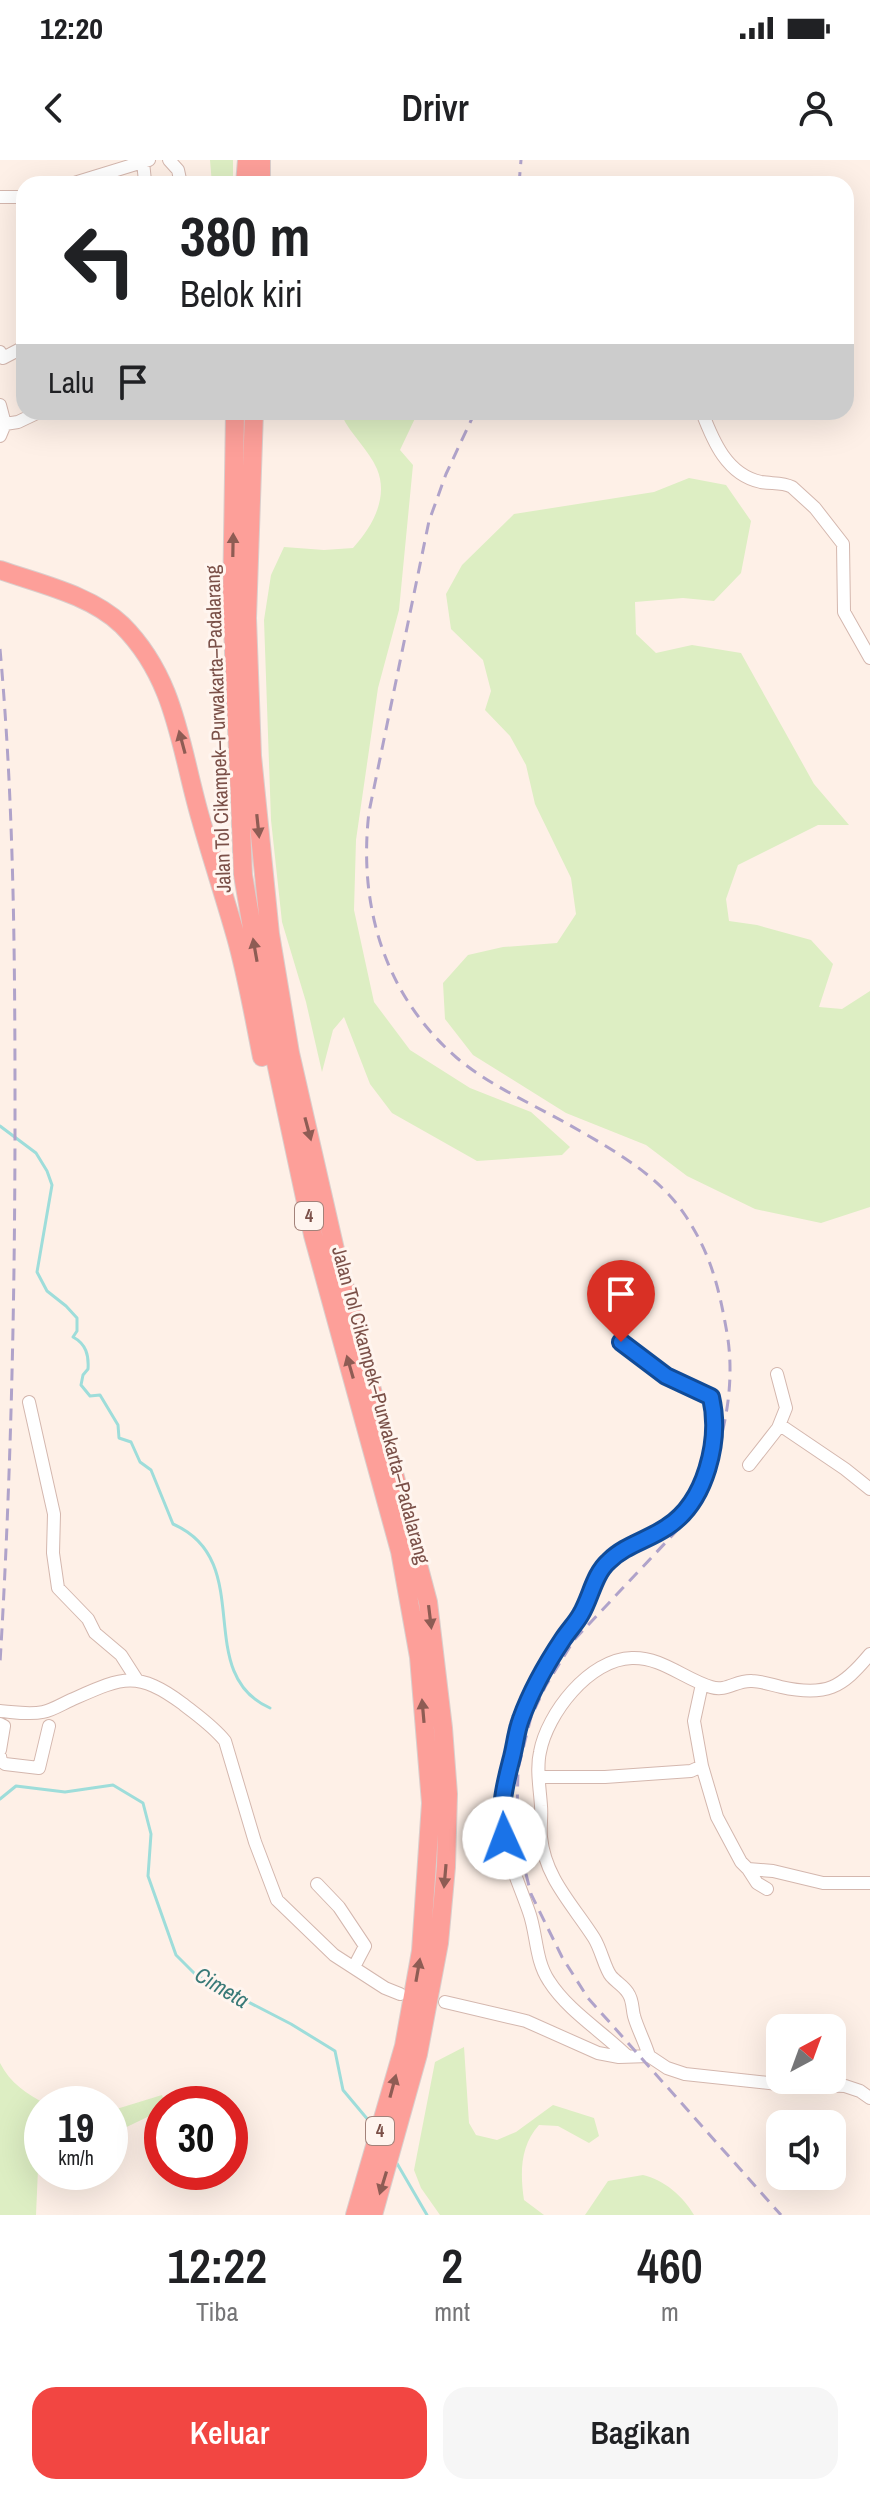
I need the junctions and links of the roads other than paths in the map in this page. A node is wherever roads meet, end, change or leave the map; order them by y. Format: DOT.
graph roads {
  1 [pos="146,161"];
  2 [pos="97,176"];
  3 [pos="2,355"];
  4 [pos="0,372"];
  5 [pos="0,405"];
  6 [pos="22,420"];
  7 [pos="235,420"];
  8 [pos="254,420"];
  9 [pos="705,420"];
  10 [pos="2,430"];
  11 [pos="0,570"];
  12 [pos="870,658"];
  13 [pos="298,1161"];
  14 [pos="621,1342"];
  15 [pos="777,1374"];
  16 [pos="29,1402"];
  17 [pos="780,1425"];
  18 [pos="749,1465"];
  19 [pos="870,1489"];
  20 [pos="870,1654"];
  21 [pos="137,1680"];
  22 [pos="702,1684"];
  23 [pos="0,1711"];
  24 [pos="0,1724"];
  25 [pos="49,1726"];
  26 [pos="0,1753"];
  27 [pos="702,1766"];
  28 [pos="539,1777"];
  29 [pos="748,1869"];
  30 [pos="870,1883"];
  31 [pos="317,1884"];
  32 [pos="767,1889"];
  33 [pos="354,1967"];
  34 [pos="400,1994"];
  35 [pos="445,2002"];
  36 [pos="411,2050"];
  37 [pos="649,2056"];
  38 [pos="628,2057"];
  39 [pos="870,2098"];
  40 [pos="355,2215"];
  41 [pos="373,2215"];
  1 -- 2 [label="street"];
  3 -- 4 [label="street"];
  5 -- 10 [label="street"];
  6 -- 10 [label="street"];
  13 -- 7 [label="highway, Jalan Tol Cikampek–Purwakarta–Padalarang / 4, one-way"];
  8 -- 36 [label="highway, Jalan Tol Cikampek–Purwakarta–Padalarang / 4, one-way"];
  9 -- 12 [label="street"];
  13 -- 11 [label="highway, one-way"];
  36 -- 13 [label="highway, Jalan Tol Cikampek–Purwakarta–Padalarang / 4, one-way"];
  14 -- 38 [label="street"];
  15 -- 17 [label="street"];
  16 -- 21 [label="street"];
  17 -- 18 [label="street"];
  17 -- 19 [label="street"];
  20 -- 22 [label="street"];
  21 -- 23 [label="street"];
  21 -- 33 [label="street"];
  22 -- 27 [label="street"];
  22 -- 28 [label="street"];
  24 -- 26 [label="street"];
  25 -- 26 [label="street"];
  27 -- 28 [label="street"];
  27 -- 29 [label="street"];
  28 -- 37 [label="street"];
  29 -- 30 [label="street"];
  29 -- 32 [label="street"];
  31 -- 33 [label="street"];
  33 -- 34 [label="street"];
  35 -- 38 [label="street"];
  40 -- 36 [label="highway, Jalan Tol Cikampek–Purwakarta–Padalarang / 4, one-way"];
  36 -- 41 [label="highway, Jalan Tol Cikampek–Purwakarta–Padalarang / 4, one-way"];
  37 -- 38 [label="street"];
  37 -- 39 [label="street"];
}
